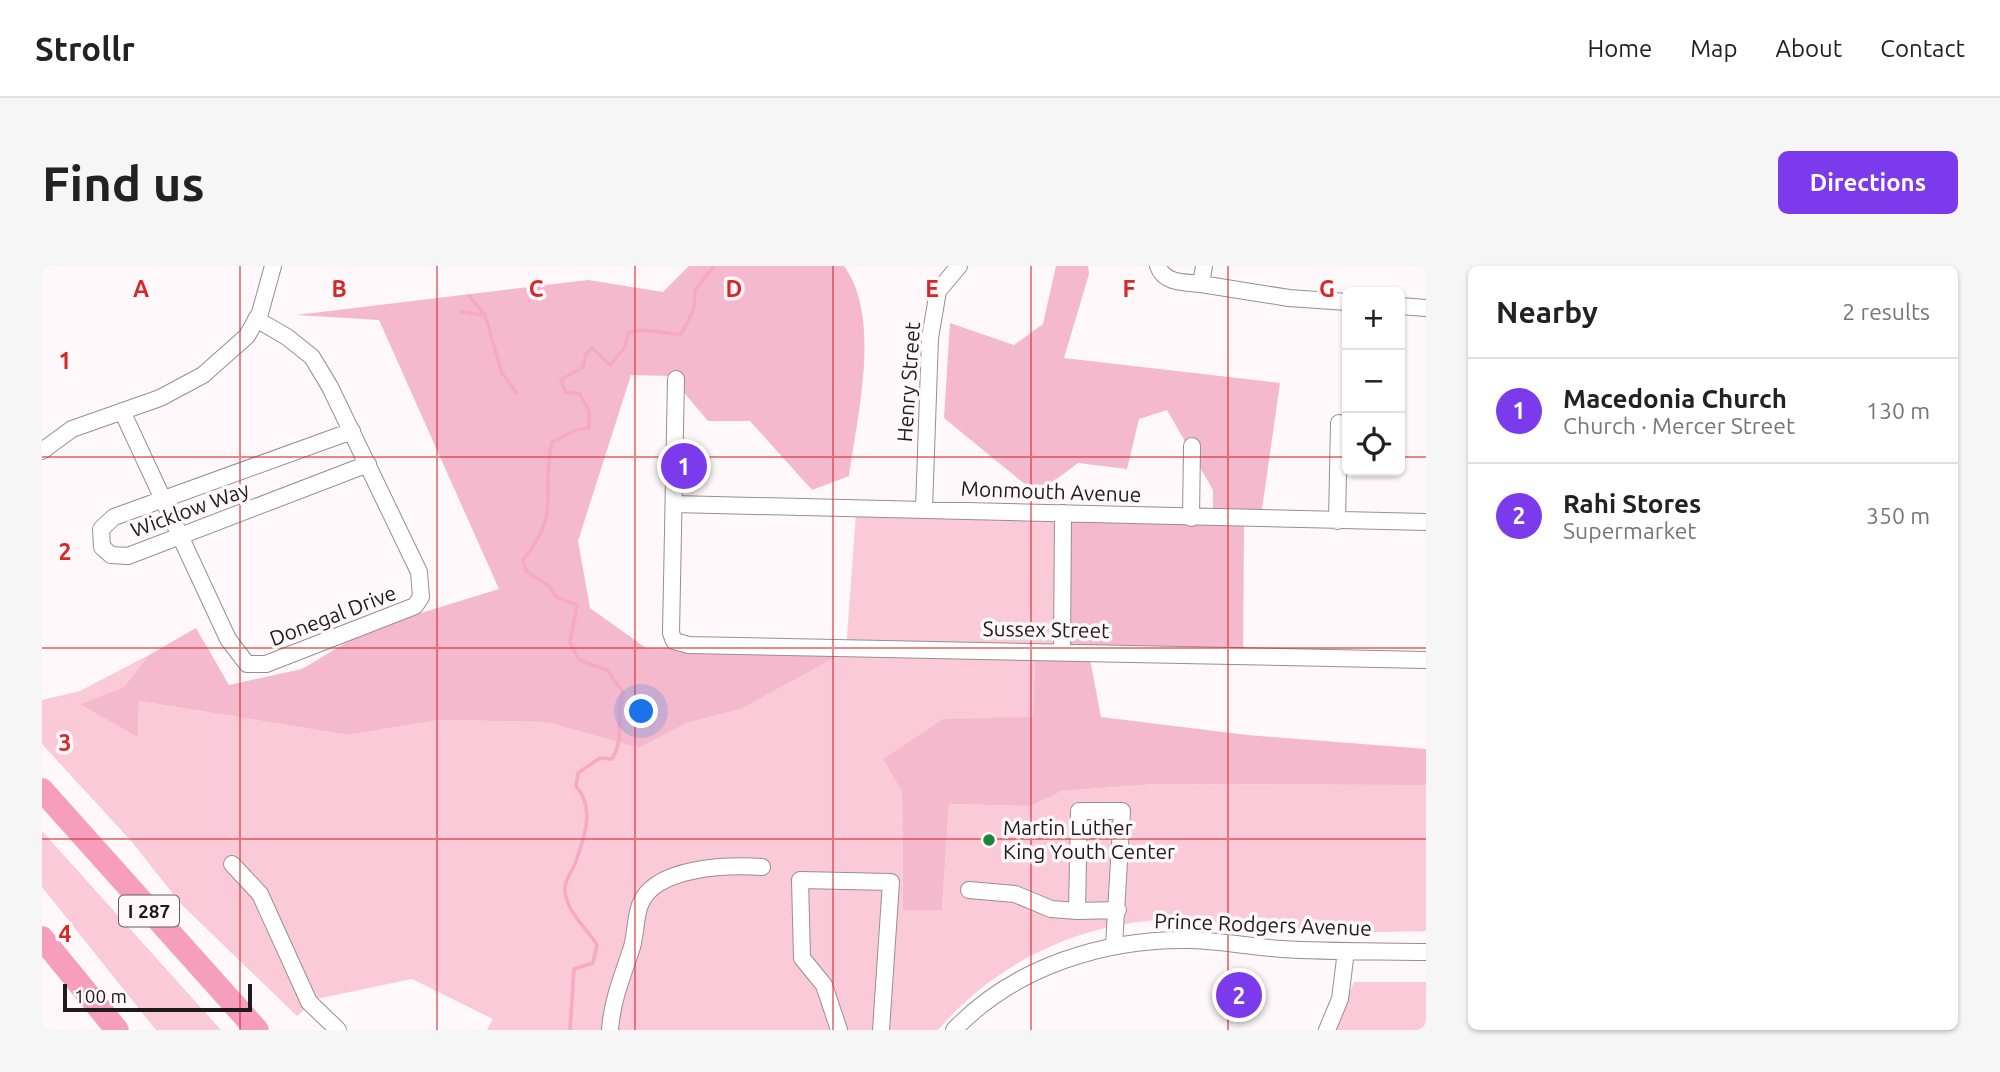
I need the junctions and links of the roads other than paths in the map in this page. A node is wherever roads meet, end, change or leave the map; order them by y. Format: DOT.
graph roads {
  1 [pos="273,266"];
  2 [pos="959,266"];
  3 [pos="1158,266"];
  4 [pos="1204,266"];
  5 [pos="1201,284"];
  6 [pos="1342,302"];
  7 [pos="1405,306"];
  8 [pos="1426,308"];
  9 [pos="256,319"];
  10 [pos="676,379"];
  11 [pos="122,411"];
  12 [pos="1339,423"];
  13 [pos="352,431"];
  14 [pos="1192,446"];
  15 [pos="42,451"];
  16 [pos="368,464"];
  17 [pos="163,499"];
  18 [pos="674,504"];
  19 [pos="924,509"];
  20 [pos="1063,513"];
  21 [pos="1191,518"];
  22 [pos="1337,520"];
  23 [pos="1426,522"];
  24 [pos="181,538"];
  25 [pos="1062,651"];
  26 [pos="1426,660"];
  27 [pos="42,790"];
  28 [pos="232,864"];
  29 [pos="762,867"];
  30 [pos="969,890"];
  31 [pos="1118,910"];
  32 [pos="1077,911"];
  33 [pos="42,937"];
  34 [pos="1114,946"];
  35 [pos="1346,951"];
  36 [pos="1426,953"];
  37 [pos="117,1030"];
  38 [pos="257,1030"];
  39 [pos="338,1030"];
  40 [pos="610,1030"];
  41 [pos="839,1030"];
  42 [pos="881,1030"];
  43 [pos="954,1030"];
  44 [pos="1327,1030"];
  1 -- 9 [label="street"];
  2 -- 19 [label="street, Henry Street"];
  3 -- 5 [label="street"];
  4 -- 5 [label="street"];
  5 -- 6 [label="street"];
  7 -- 8 [label="street"];
  9 -- 11 [label="street"];
  9 -- 13 [label="street, Donegal Drive"];
  10 -- 18 [label="street"];
  11 -- 15 [label="street"];
  11 -- 17 [label="street, Donegal Drive"];
  12 -- 22 [label="street"];
  13 -- 16 [label="street, Donegal Drive"];
  13 -- 17 [label="street, Wicklow Way"];
  14 -- 21 [label="street"];
  16 -- 24 [label="street, Wicklow Way"];
  16 -- 24 [label="street, Donegal Drive"];
  17 -- 24 [label="street, Donegal Drive"];
  17 -- 24 [label="street, Wicklow Way"];
  18 -- 19 [label="street, Monmouth Avenue"];
  18 -- 25 [label="street, Sussex Street"];
  19 -- 20 [label="street, Monmouth Avenue"];
  20 -- 21 [label="street, Monmouth Avenue"];
  20 -- 25 [label="street"];
  21 -- 22 [label="street, Monmouth Avenue"];
  22 -- 23 [label="street, Monmouth Avenue"];
  25 -- 26 [label="street, Sussex Street"];
  27 -- 38 [label="highway, I 287"];
  28 -- 39 [label="street"];
  29 -- 40 [label="street"];
  30 -- 32 [label="street"];
  31 -- 32 [label="street"];
  31 -- 32 [label="street"];
  31 -- 34 [label="street"];
  33 -- 37 [label="highway"];
  34 -- 35 [label="street, Prince Rodgers Avenue"];
  34 -- 43 [label="street, Prince Rodgers Avenue"];
  35 -- 36 [label="street, Prince Rodgers Avenue"];
  35 -- 44 [label="street"];
  41 -- 42 [label="street"];
}
